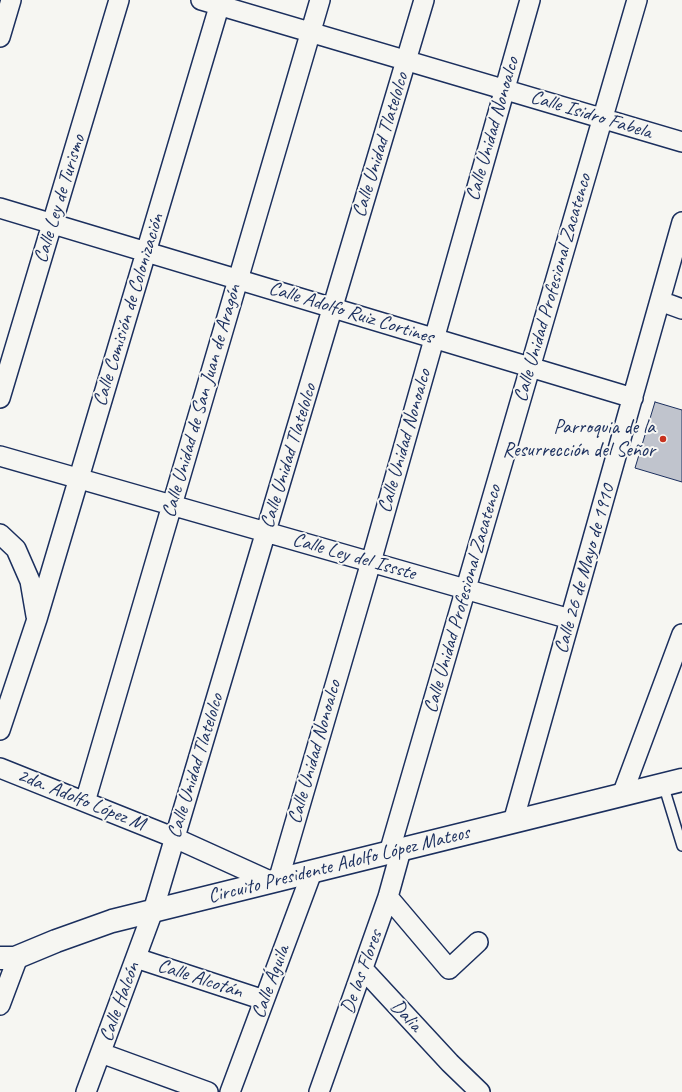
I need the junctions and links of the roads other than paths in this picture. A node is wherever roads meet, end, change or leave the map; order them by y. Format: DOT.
graph roads {
  1 [pos="11,0"];
  2 [pos="119,0"];
  3 [pos="201,0"];
  4 [pos="320,0"];
  5 [pos="424,0"];
  6 [pos="530,0"];
  7 [pos="637,0"];
  8 [pos="220,3"];
  9 [pos="310,32"];
  10 [pos="0,37"];
  11 [pos="406,61"];
  12 [pos="504,90"];
  13 [pos="602,119"];
  14 [pos="682,142"];
  15 [pos="0,208"];
  16 [pos="682,222"];
  17 [pos="53,224"];
  18 [pos="146,252"];
  19 [pos="238,280"];
  20 [pos="660,301"];
  21 [pos="333,308"];
  22 [pos="682,309"];
  23 [pos="434,338"];
  24 [pos="530,367"];
  25 [pos="0,398"];
  26 [pos="633,398"];
  27 [pos="0,456"];
  28 [pos="79,478"];
  29 [pos="172,505"];
  30 [pos="266,532"];
  31 [pos="0,534"];
  32 [pos="371,562"];
  33 [pos="465,589"];
  34 [pos="37,619"];
  35 [pos="570,619"];
  36 [pos="682,634"];
  37 [pos="0,730"];
  38 [pos="0,768"];
  39 [pos="673,782"];
  40 [pos="622,795"];
  41 [pos="84,802"];
  42 [pos="513,822"];
  43 [pos="175,838"];
  44 [pos="682,846"];
  45 [pos="395,852"];
  46 [pos="312,872"];
  47 [pos="275,882"];
  48 [pos="388,897"];
  49 [pos="153,911"];
  50 [pos="478,942"];
  51 [pos="9,958"];
  52 [pos="136,958"];
  53 [pos="362,969"];
  54 [pos="264,1000"];
  55 [pos="0,1005"];
  56 [pos="101,1053"];
  57 [pos="86,1092"];
  58 [pos="208,1092"];
  59 [pos="230,1092"];
  60 [pos="318,1092"];
  61 [pos="480,1092"];
  1 -- 10 [label="street"];
  2 -- 17 [label="street, Calle Ley de Turismo"];
  3 -- 8 [label="street, Calle Isidro Fabela"];
  4 -- 9 [label="street, Calle Unidad de San Juan de Aragón"];
  5 -- 11 [label="street, Calle Unidad Tlatelolco"];
  6 -- 12 [label="street, Calle Unidad Nonoalco"];
  7 -- 13 [label="street, Calle Unidad Profesional Zacatenco"];
  8 -- 9 [label="street, Calle Isidro Fabela"];
  8 -- 18 [label="street, Calle Comisión de Colonización"];
  9 -- 11 [label="street, Calle Isidro Fabela"];
  9 -- 19 [label="street, Calle Unidad de San Juan de Aragón"];
  11 -- 12 [label="street, Calle Isidro Fabela"];
  11 -- 21 [label="street, Calle Unidad Tlatelolco"];
  12 -- 13 [label="street, Calle Isidro Fabela"];
  12 -- 23 [label="street, Calle Unidad Nonoalco"];
  13 -- 14 [label="street, Calle Isidro Fabela"];
  13 -- 24 [label="street, Calle Unidad Profesional Zacatenco"];
  15 -- 17 [label="street, Calle Adolfo Ruiz Cortines"];
  16 -- 20 [label="street, Calle 26 de Mayo de 1910"];
  17 -- 18 [label="street, Calle Adolfo Ruiz Cortines"];
  17 -- 25 [label="street, Calle Ley de Turismo"];
  18 -- 19 [label="street, Calle Adolfo Ruiz Cortines"];
  18 -- 28 [label="street, Calle Comisión de Colonización"];
  19 -- 21 [label="street, Calle Adolfo Ruiz Cortines"];
  19 -- 29 [label="street, Calle Unidad de San Juan de Aragón"];
  20 -- 22 [label="street"];
  20 -- 26 [label="street, Calle 26 de Mayo de 1910"];
  21 -- 23 [label="street, Calle Adolfo Ruiz Cortines"];
  21 -- 30 [label="street, Calle Unidad Tlatelolco"];
  23 -- 24 [label="street, Calle Adolfo Ruiz Cortines"];
  23 -- 32 [label="street, Calle Unidad Nonoalco"];
  24 -- 26 [label="street, Calle Adolfo Ruiz Cortines"];
  24 -- 33 [label="street, Calle Unidad Profesional Zacatenco"];
  26 -- 35 [label="street, Calle 26 de Mayo de 1910"];
  27 -- 28 [label="street, Calle Ley del Issste"];
  28 -- 29 [label="street, Calle Ley del Issste"];
  28 -- 34 [label="street, Calle Comisión de Colonización"];
  29 -- 30 [label="street, Calle Ley del Issste"];
  29 -- 41 [label="street, Calle Unidad de San Juan de Aragón"];
  30 -- 32 [label="street, Calle Ley del Issste"];
  30 -- 43 [label="street, Calle Unidad Tlatelolco"];
  31 -- 34 [label="street"];
  32 -- 33 [label="street, Calle Ley del Issste"];
  32 -- 47 [label="street, Calle Unidad Nonoalco"];
  33 -- 35 [label="street, Calle Ley del Issste"];
  33 -- 45 [label="street, Calle Unidad Profesional Zacatenco"];
  34 -- 37 [label="street, Calle Comisión de Colonización"];
  35 -- 42 [label="street, Calle 26 de Mayo de 1910"];
  36 -- 40 [label="street"];
  38 -- 41 [label="street, 2da. Adolfo López M"];
  39 -- 40 [label="street, Circuito Presidente Adolfo López Mateos"];
  39 -- 44 [label="lane"];
  40 -- 42 [label="street, Circuito Presidente Adolfo López Mateos"];
  41 -- 43 [label="street, 2da. Adolfo López M"];
  42 -- 45 [label="street, Circuito Presidente Adolfo López Mateos"];
  43 -- 47 [label="street, 2da. Adolfo López M"];
  43 -- 49 [label="street, Calle Unidad Tlatelolco"];
  45 -- 46 [label="street, Circuito Presidente Adolfo López Mateos"];
  45 -- 48 [label="street, De las Flores"];
  46 -- 47 [label="street, Circuito Presidente Adolfo López Mateos"];
  46 -- 54 [label="street, Calle Águila"];
  47 -- 49 [label="street, Circuito Presidente Adolfo López Mateos"];
  48 -- 50 [label="street"];
  48 -- 53 [label="street, De las Flores"];
  49 -- 51 [label="street, Circuito Presidente Adolfo López Mateos"];
  49 -- 52 [label="street, Calle Halcón"];
  51 -- 55 [label="street"];
  52 -- 54 [label="street, Calle Alcotán"];
  52 -- 56 [label="street, Calle Halcón"];
  53 -- 60 [label="street, De las Flores"];
  53 -- 61 [label="street, Dalia"];
  54 -- 59 [label="street, Calle Águila"];
  56 -- 57 [label="street, Calle Halcón"];
  56 -- 58 [label="street"];
}
